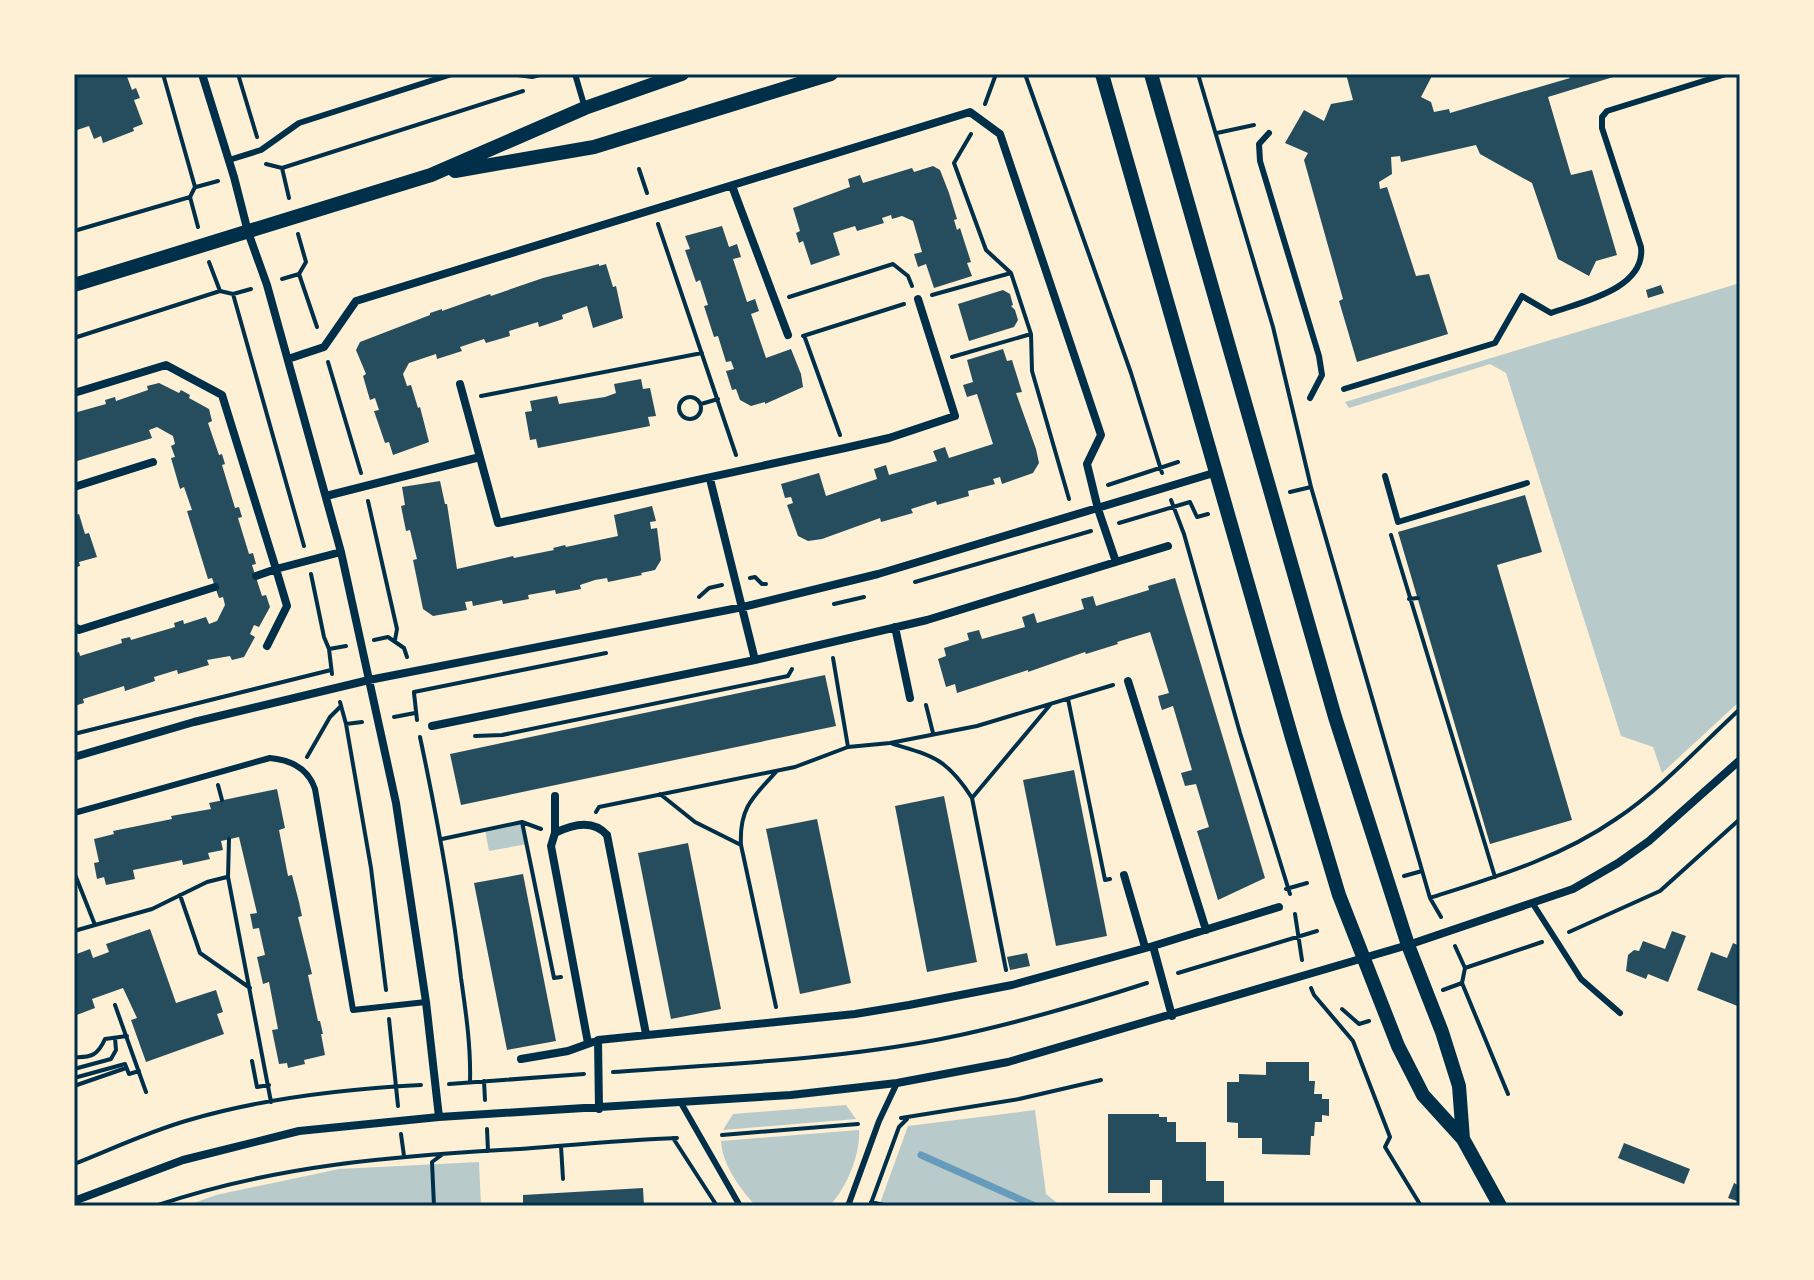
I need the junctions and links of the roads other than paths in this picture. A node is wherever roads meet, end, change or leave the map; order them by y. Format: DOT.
graph roads {
  1 [pos="202,74"];
  2 [pos="452,74"];
  3 [pos="518,74"];
  4 [pos="539,74"];
  5 [pos="575,74"];
  6 [pos="682,74"];
  7 [pos="831,74"];
  8 [pos="1102,74"];
  9 [pos="1151,74"];
  10 [pos="1726,74"];
  11 [pos="585,108"];
  12 [pos="1269,133"];
  13 [pos="229,160"];
  14 [pos="431,175"];
  15 [pos="732,186"];
  16 [pos="248,232"];
  17 [pos="74,285"];
  18 [pos="918,299"];
  19 [pos="788,335"];
  20 [pos="288,359"];
  21 [pos="460,384"];
  22 [pos="1344,389"];
  23 [pos="74,393"];
  24 [pos="1310,398"];
  25 [pos="480,457"];
  26 [pos="153,462"];
  27 [pos="1217,472"];
  28 [pos="1385,476"];
  29 [pos="710,479"];
  30 [pos="1527,483"];
  31 [pos="74,487"];
  32 [pos="326,496"];
  33 [pos="1098,509"];
  34 [pos="1168,546"];
  35 [pos="341,552"];
  36 [pos="1116,562"];
  37 [pos="276,569"];
  38 [pos="256,576"];
  39 [pos="215,587"];
  40 [pos="743,607"];
  41 [pos="74,626"];
  42 [pos="895,627"];
  43 [pos="267,646"];
  44 [pos="755,660"];
  45 [pos="369,680"];
  46 [pos="1128,681"];
  47 [pos="910,698"];
  48 [pos="432,726"];
  49 [pos="74,757"];
  50 [pos="1740,760"];
  51 [pos="555,796"];
  52 [pos="74,813"];
  53 [pos="555,833"];
  54 [pos="1124,875"];
  55 [pos="1533,904"];
  56 [pos="1279,907"];
  57 [pos="1206,930"];
  58 [pos="1408,945"];
  59 [pos="1149,947"];
  60 [pos="1363,958"];
  61 [pos="426,1002"];
  62 [pos="1620,1013"];
  63 [pos="1172,1016"];
  64 [pos="646,1034"];
  65 [pos="593,1042"];
  66 [pos="521,1059"];
  67 [pos="897,1083"];
  68 [pos="681,1103"];
  69 [pos="599,1109"];
  70 [pos="439,1117"];
  71 [pos="1463,1139"];
  72 [pos="74,1201"];
  73 [pos="740,1206"];
  74 [pos="848,1206"];
  75 [pos="1500,1206"];
  1 -- 13 [label="street"];
  2 -- 13 [label="lane"];
  3 -- 4 [label="lane"];
  5 -- 11 [label="lane"];
  6 -- 11 [label="street"];
  7 -- 14 [label="street"];
  8 -- 27 [label="street"];
  9 -- 58 [label="street"];
  10 -- 22 [label="lane"];
  11 -- 14 [label="street"];
  12 -- 24 [label="lane"];
  13 -- 16 [label="street"];
  14 -- 16 [label="street"];
  15 -- 19 [label="street"];
  15 -- 20 [label="street"];
  15 -- 33 [label="street"];
  16 -- 17 [label="street"];
  16 -- 20 [label="street"];
  18 -- 29 [label="street"];
  20 -- 32 [label="street"];
  21 -- 25 [label="street"];
  23 -- 37 [label="street"];
  25 -- 29 [label="street"];
  25 -- 32 [label="street"];
  26 -- 31 [label="street"];
  27 -- 33 [label="street"];
  27 -- 60 [label="street"];
  28 -- 30 [label="lane"];
  29 -- 40 [label="street"];
  32 -- 35 [label="street"];
  33 -- 36 [label="street"];
  33 -- 40 [label="street"];
  34 -- 36 [label="street"];
  35 -- 37 [label="street"];
  35 -- 45 [label="street"];
  36 -- 42 [label="street"];
  37 -- 38 [label="street"];
  37 -- 43 [label="street"];
  39 -- 41 [label="street"];
  40 -- 44 [label="street"];
  40 -- 45 [label="street"];
  42 -- 44 [label="street"];
  42 -- 47 [label="street"];
  44 -- 48 [label="street"];
  45 -- 49 [label="street"];
  45 -- 61 [label="street"];
  46 -- 57 [label="street"];
  50 -- 55 [label="street"];
  51 -- 53 [label="street"];
  52 -- 61 [label="lane"];
  53 -- 64 [label="street"];
  53 -- 65 [label="street"];
  54 -- 59 [label="street"];
  55 -- 58 [label="street"];
  55 -- 62 [label="lane"];
  56 -- 57 [label="street"];
  57 -- 59 [label="street"];
  58 -- 60 [label="street"];
  58 -- 71 [label="street"];
  59 -- 63 [label="street"];
  59 -- 64 [label="street"];
  60 -- 63 [label="street"];
  60 -- 71 [label="street"];
  61 -- 70 [label="street"];
  63 -- 67 [label="street"];
  64 -- 65 [label="street"];
  65 -- 66 [label="street"];
  65 -- 69 [label="street"];
  67 -- 68 [label="street"];
  67 -- 74 [label="lane"];
  68 -- 69 [label="street"];
  68 -- 73 [label="lane"];
  69 -- 70 [label="street"];
  70 -- 72 [label="street"];
  71 -- 75 [label="street"];
}
